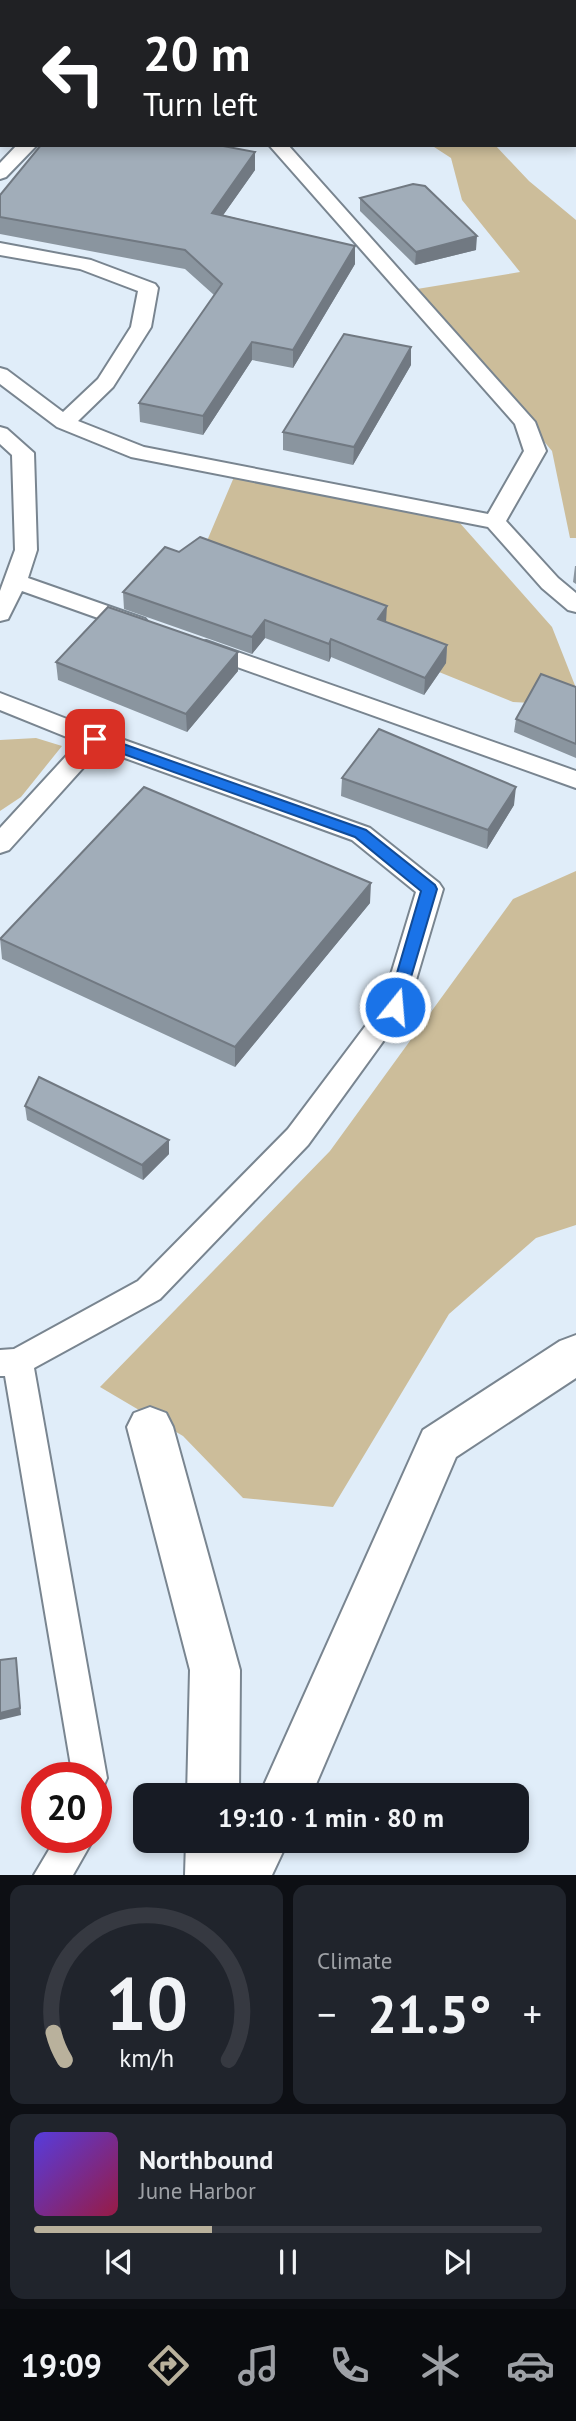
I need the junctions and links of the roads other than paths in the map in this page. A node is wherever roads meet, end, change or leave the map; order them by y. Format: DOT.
graph roads {
  1 [pos="26,147"];
  2 [pos="280,147"];
  3 [pos="0,173"];
  4 [pos="0,249"];
  5 [pos="0,374"];
  6 [pos="64,423"];
  7 [pos="0,433"];
  8 [pos="495,522"];
  9 [pos="16,581"];
  10 [pos="576,605"];
  11 [pos="0,614"];
  12 [pos="159,632"];
  13 [pos="186,641"];
  14 [pos="0,701"];
  15 [pos="95,739"];
  16 [pos="576,780"];
  17 [pos="0,844"];
  18 [pos="576,1354"];
  19 [pos="9,1363"];
  20 [pos="150,1427"];
  21 [pos="87,1762"];
  22 [pos="213,1783"];
  23 [pos="291,1783"];
  24 [pos="66,1853"];
  25 [pos="212,1853"];
  26 [pos="256,1853"];
  27 [pos="52,1875"];
  28 [pos="211,1875"];
  29 [pos="244,1875"];
  1 -- 3 [label="lane"];
  2 -- 8 [label="lane"];
  4 -- 6 [label="lane"];
  5 -- 6 [label="lane"];
  6 -- 8 [label="lane"];
  7 -- 9 [label="lane"];
  8 -- 10 [label="lane"];
  9 -- 11 [label="lane"];
  9 -- 12 [label="lane"];
  13 -- 16 [label="lane"];
  14 -- 15 [label="lane"];
  15 -- 17 [label="lane"];
  15 -- 19 [label="lane"];
  18 -- 23 [label="street"];
  19 -- 21 [label="lane"];
  20 -- 22 [label="street"];
  24 -- 27 [label="lane"];
  25 -- 28 [label="street"];
  26 -- 29 [label="street"];
}
